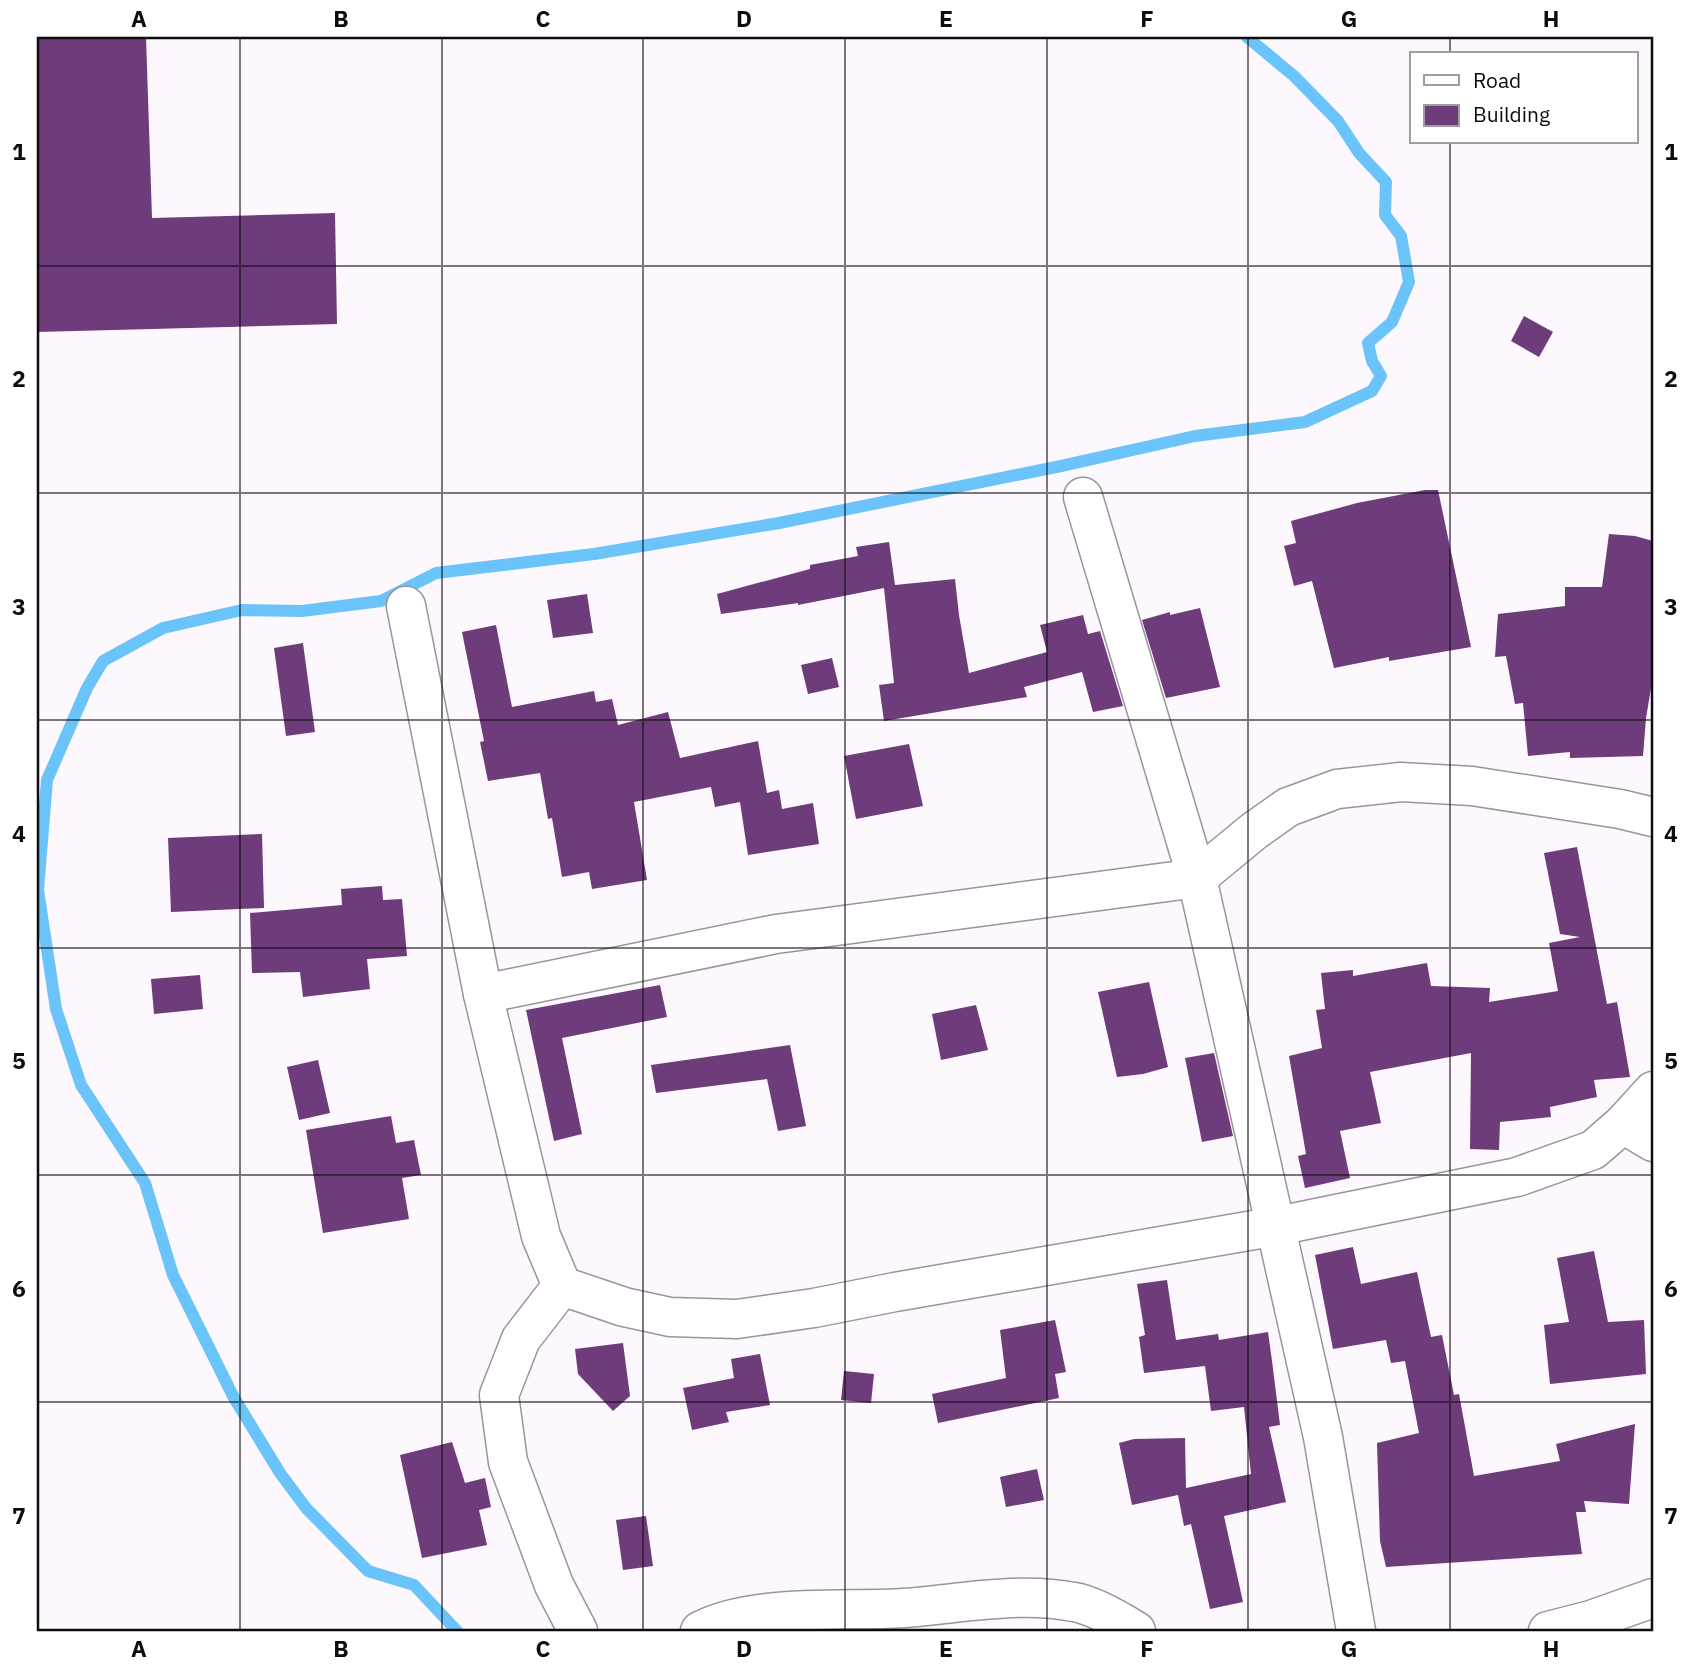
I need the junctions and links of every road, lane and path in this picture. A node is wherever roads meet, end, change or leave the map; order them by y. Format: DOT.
graph roads {
  1 [pos="1083,497"];
  2 [pos="407,606"];
  3 [pos="1653,817"];
  4 [pos="1197,878"];
  5 [pos="483,994"];
  6 [pos="1653,1091"];
  7 [pos="1638,1133"];
  8 [pos="1277,1226"];
  9 [pos="562,1286"];
  10 [pos="1653,1598"];
  11 [pos="578,1631"];
  12 [pos="700,1631"];
  13 [pos="1136,1631"];
  14 [pos="1356,1631"];
  15 [pos="1548,1631"];
  1 -- 4 [label="street"];
  2 -- 5 [label="street"];
  3 -- 4 [label="street"];
  4 -- 5 [label="street"];
  4 -- 8 [label="street"];
  5 -- 9 [label="street"];
  6 -- 7 [label="street"];
  7 -- 8 [label="street"];
  8 -- 9 [label="street"];
  8 -- 14 [label="street"];
  9 -- 11 [label="street"];
  10 -- 15 [label="street"];
  12 -- 13 [label="street"];
}
